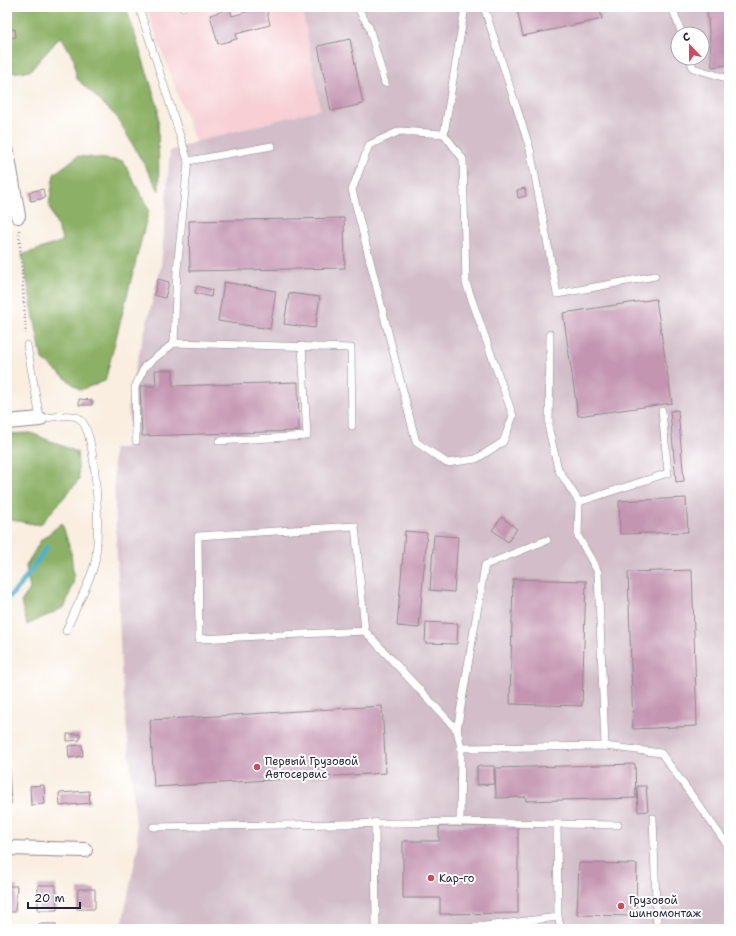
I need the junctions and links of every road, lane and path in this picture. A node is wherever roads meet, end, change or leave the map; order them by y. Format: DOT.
graph roads {
  1 [pos="139,7"];
  2 [pos="356,7"];
  3 [pos="464,7"];
  4 [pos="484,7"];
  5 [pos="672,7"];
  6 [pos="679,26"];
  7 [pos="692,66"];
  8 [pos="729,79"];
  9 [pos="385,83"];
  10 [pos="444,134"];
  11 [pos="272,146"];
  12 [pos="7,152"];
  13 [pos="188,161"];
  14 [pos="18,216"];
  15 [pos="655,276"];
  16 [pos="550,334"];
  17 [pos="174,343"];
  18 [pos="27,345"];
  19 [pos="302,346"];
  20 [pos="662,411"];
  21 [pos="40,418"];
  22 [pos="7,422"];
  23 [pos="352,426"];
  24 [pos="219,441"];
  25 [pos="136,442"];
  26 [pos="579,502"];
  27 [pos="547,540"];
  28 [pos="66,631"];
  29 [pos="366,631"];
  30 [pos="457,730"];
  31 [pos="605,746"];
  32 [pos="461,748"];
  33 [pos="653,818"];
  34 [pos="375,822"];
  35 [pos="460,822"];
  36 [pos="557,824"];
  37 [pos="618,825"];
  38 [pos="153,827"];
  39 [pos="729,847"];
  40 [pos="7,848"];
  41 [pos="85,850"];
  42 [pos="558,917"];
  43 [pos="376,929"];
  44 [pos="460,929"];
  45 [pos="561,929"];
  46 [pos="657,929"];
  1 -- 13 [label="lane"];
  2 -- 9 [label="lane"];
  3 -- 10 [label="lane"];
  4 -- 15 [label="lane"];
  5 -- 6 [label="lane"];
  7 -- 8 [label="lane"];
  10 -- 10 [label="lane"];
  11 -- 13 [label="lane"];
  12 -- 14 [label="street"];
  13 -- 17 [label="lane"];
  14 -- 18 [label="path"];
  16 -- 26 [label="lane"];
  17 -- 19 [label="lane"];
  17 -- 25 [label="lane"];
  18 -- 21 [label="lane"];
  19 -- 23 [label="lane"];
  19 -- 24 [label="lane"];
  20 -- 26 [label="lane"];
  21 -- 22 [label="street"];
  21 -- 28 [label="lane"];
  26 -- 31 [label="lane"];
  27 -- 30 [label="lane"];
  29 -- 29 [label="lane"];
  29 -- 30 [label="lane"];
  30 -- 32 [label="lane"];
  31 -- 32 [label="lane"];
  31 -- 39 [label="lane"];
  32 -- 35 [label="lane"];
  33 -- 46 [label="lane"];
  34 -- 35 [label="lane"];
  34 -- 38 [label="lane"];
  34 -- 43 [label="lane"];
  35 -- 36 [label="lane"];
  36 -- 37 [label="lane"];
  36 -- 42 [label="lane"];
  40 -- 41 [label="street"];
  42 -- 44 [label="lane"];
  42 -- 45 [label="lane"];
}
